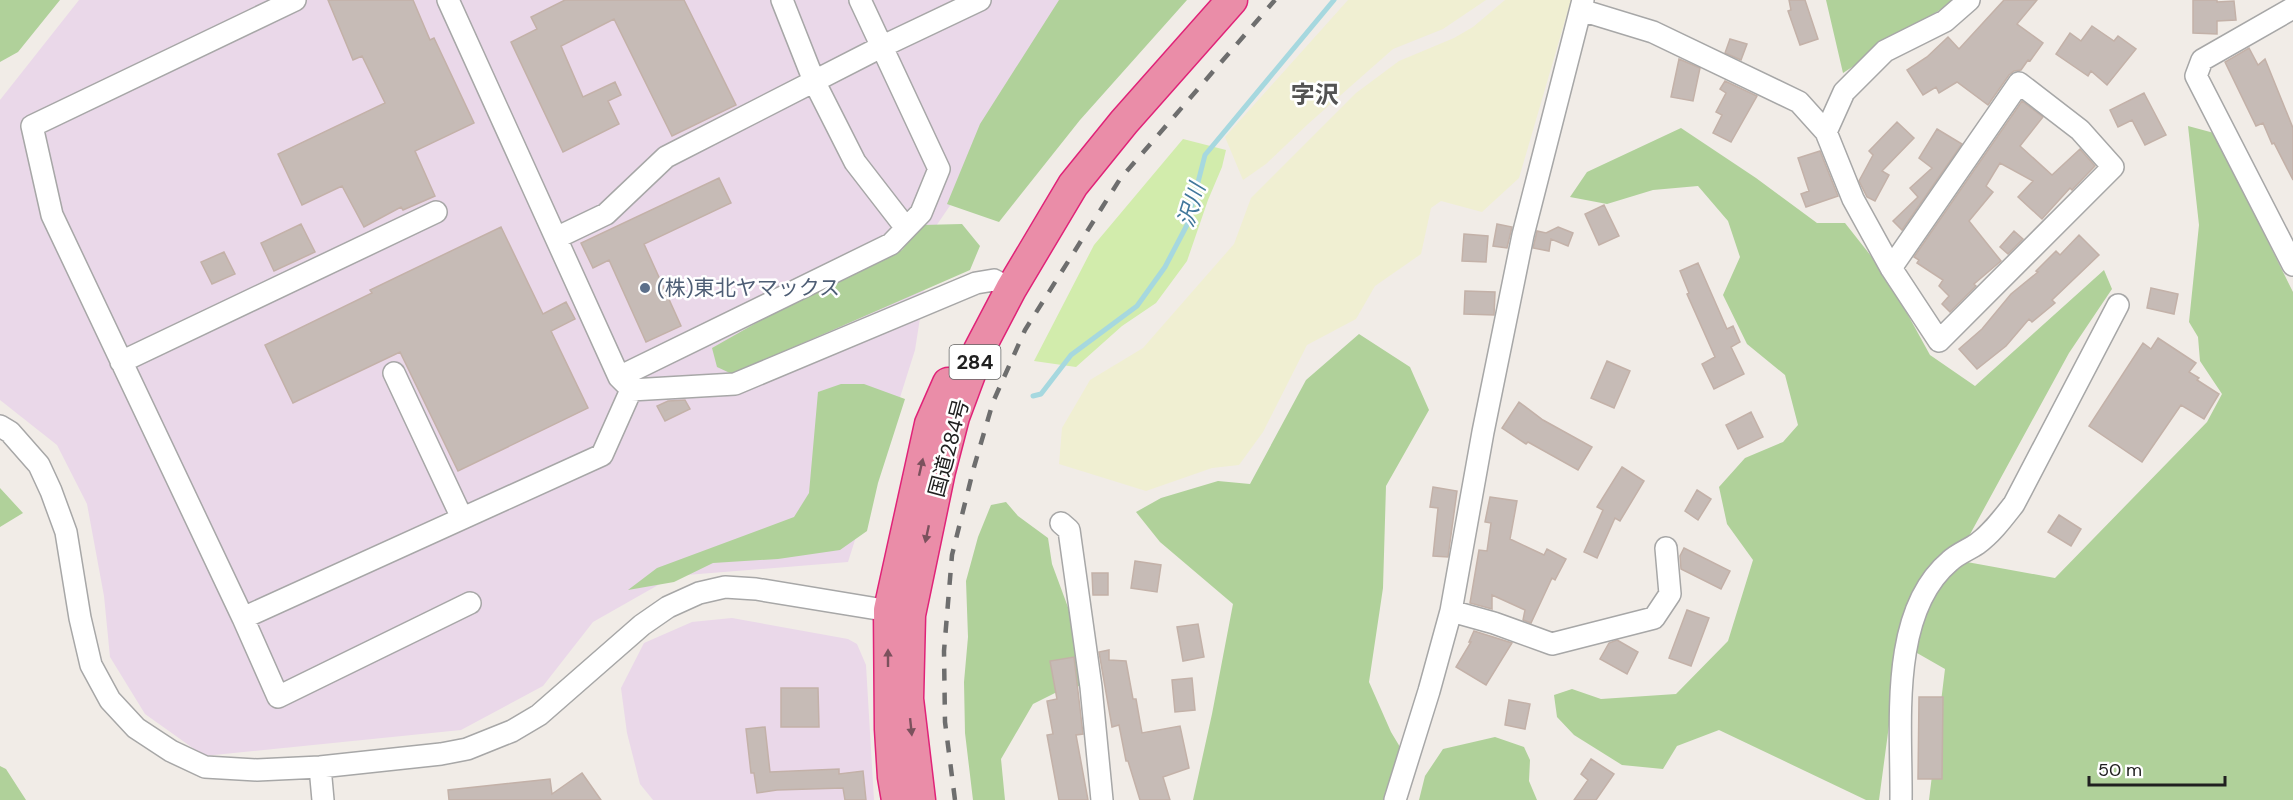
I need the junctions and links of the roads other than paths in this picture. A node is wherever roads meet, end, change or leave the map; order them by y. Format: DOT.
graph roads {
  1 [pos="295,0"];
  2 [pos="448,0"];
  3 [pos="782,0"];
  4 [pos="860,0"];
  5 [pos="980,0"];
  6 [pos="1207,0"];
  7 [pos="1232,0"];
  8 [pos="1969,0"];
  9 [pos="1582,5"];
  10 [pos="2293,8"];
  11 [pos="881,47"];
  12 [pos="814,81"];
  13 [pos="1827,132"];
  14 [pos="436,212"];
  15 [pos="906,228"];
  16 [pos="556,238"];
  17 [pos="2293,265"];
  18 [pos="1891,268"];
  19 [pos="1003,284"];
  20 [pos="2118,305"];
  21 [pos="121,362"];
  22 [pos="394,373"];
  23 [pos="625,383"];
  24 [pos="0,426"];
  25 [pos="462,518"];
  26 [pos="1061,523"];
  27 [pos="1666,548"];
  28 [pos="470,603"];
  29 [pos="1451,611"];
  30 [pos="899,612"];
  31 [pos="243,618"];
  32 [pos="320,767"];
  33 [pos="323,800"];
  34 [pos="897,800"];
  35 [pos="920,800"];
  36 [pos="1102,800"];
  37 [pos="1395,800"];
  38 [pos="1901,800"];
  1 -- 21 [label="street"];
  2 -- 16 [label="street"];
  3 -- 12 [label="street"];
  4 -- 11 [label="street"];
  5 -- 11 [label="street"];
  6 -- 19 [label="highway, 国道284号 / 284"];
  7 -- 19 [label="highway, 国道284号 / 284"];
  8 -- 13 [label="street"];
  9 -- 13 [label="street"];
  9 -- 29 [label="street"];
  10 -- 17 [label="street"];
  11 -- 12 [label="street"];
  11 -- 15 [label="street"];
  12 -- 15 [label="street"];
  12 -- 16 [label="street"];
  13 -- 18 [label="street"];
  14 -- 21 [label="street"];
  15 -- 23 [label="street"];
  16 -- 23 [label="street"];
  18 -- 18 [label="street"];
  19 -- 23 [label="street"];
  19 -- 30 [label="highway, 国道284号 / 284"];
  20 -- 38 [label="street"];
  21 -- 31 [label="street"];
  22 -- 25 [label="street"];
  23 -- 25 [label="street"];
  24 -- 32 [label="street"];
  25 -- 31 [label="street"];
  26 -- 36 [label="street"];
  27 -- 29 [label="street"];
  28 -- 31 [label="street"];
  29 -- 37 [label="street"];
  30 -- 32 [label="street"];
  34 -- 30 [label="highway, 国道284号 / 284, one-way"];
  30 -- 35 [label="highway, 国道284号 / 284, one-way"];
  32 -- 33 [label="street"];
}
